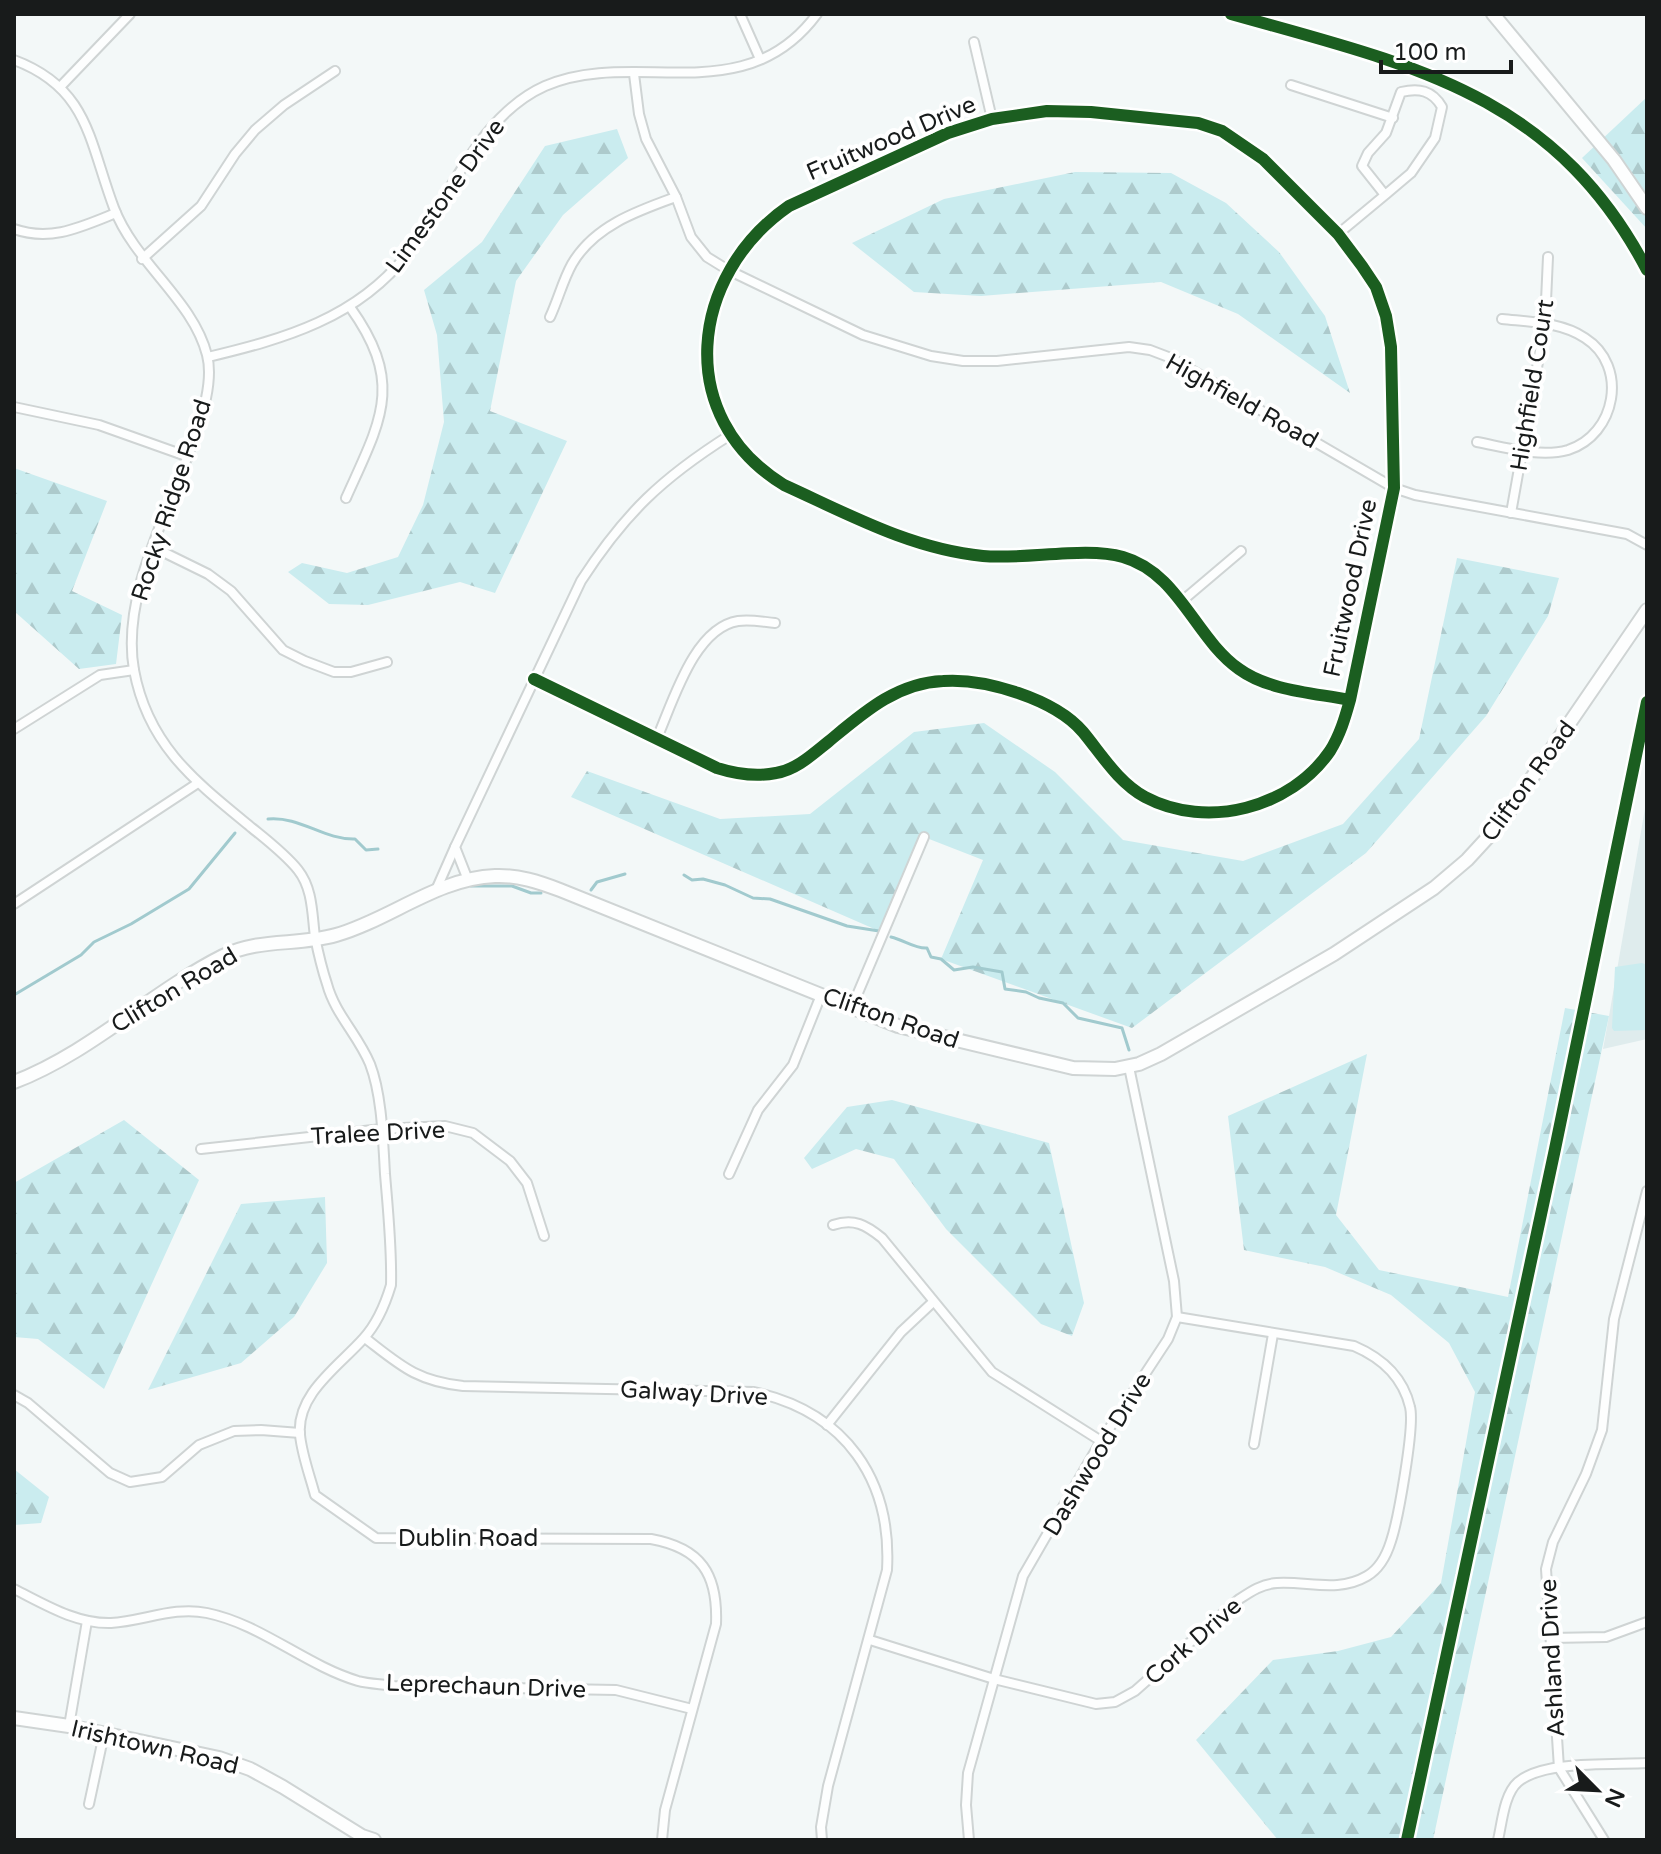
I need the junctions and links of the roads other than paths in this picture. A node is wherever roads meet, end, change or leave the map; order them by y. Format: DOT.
graph roads {
  1 [pos="130,14"];
  2 [pos="740,14"];
  3 [pos="817,14"];
  4 [pos="1493,14"];
  5 [pos="974,42"];
  6 [pos="760,59"];
  7 [pos="14,60"];
  8 [pos="335,71"];
  9 [pos="634,74"];
  10 [pos="1291,85"];
  11 [pos="61,86"];
  12 [pos="1393,118"];
  13 [pos="992,119"];
  14 [pos="1385,195"];
  15 [pos="676,197"];
  16 [pos="1647,208"];
  17 [pos="116,213"];
  18 [pos="14,229"];
  19 [pos="1338,234"];
  20 [pos="1548,257"];
  21 [pos="142,259"];
  22 [pos="728,270"];
  23 [pos="350,307"];
  24 [pos="550,317"];
  25 [pos="1502,319"];
  26 [pos="1545,323"];
  27 [pos="208,357"];
  28 [pos="14,407"];
  29 [pos="730,435"];
  30 [pos="1477,442"];
  31 [pos="1523,450"];
  32 [pos="189,457"];
  33 [pos="1394,488"];
  34 [pos="346,498"];
  35 [pos="1511,513"];
  36 [pos="1647,545"];
  37 [pos="153,547"];
  38 [pos="1241,551"];
  39 [pos="1182,601"];
  40 [pos="1647,610"];
  41 [pos="775,623"];
  42 [pos="387,662"];
  43 [pos="134,670"];
  44 [pos="534,679"];
  45 [pos="1350,700"];
  46 [pos="14,729"];
  47 [pos="657,738"];
  48 [pos="198,783"];
  49 [pos="924,837"];
  50 [pos="455,847"];
  51 [pos="468,880"];
  52 [pos="436,892"];
  53 [pos="14,904"];
  54 [pos="316,940"];
  55 [pos="821,995"];
  56 [pos="852,1007"];
  57 [pos="1129,1067"];
  58 [pos="14,1082"];
  59 [pos="382,1129"];
  60 [pos="201,1149"];
  61 [pos="729,1174"];
  62 [pos="1647,1191"];
  63 [pos="833,1225"];
  64 [pos="1642,1227"];
  65 [pos="544,1236"];
  66 [pos="933,1302"];
  67 [pos="1177,1317"];
  68 [pos="1273,1334"];
  69 [pos="365,1338"];
  70 [pos="14,1395"];
  71 [pos="827,1425"];
  72 [pos="300,1433"];
  73 [pos="1101,1441"];
  74 [pos="1254,1444"];
  75 [pos="14,1589"];
  76 [pos="87,1621"];
  77 [pos="1647,1622"];
  78 [pos="1551,1638"];
  79 [pos="870,1640"];
  80 [pos="994,1679"];
  81 [pos="692,1709"];
  82 [pos="14,1718"];
  83 [pos="69,1726"];
  84 [pos="104,1734"];
  85 [pos="1647,1763"];
  86 [pos="1559,1768"];
  87 [pos="89,1804"];
  88 [pos="366,1839"];
  89 [pos="662,1840"];
  90 [pos="822,1840"];
  91 [pos="969,1840"];
  92 [pos="1498,1840"];
  93 [pos="1604,1840"];
  1 -- 11 [label="street"];
  2 -- 6 [label="street"];
  3 -- 6 [label="street, Limestone Drive"];
  4 -- 16 [label="main road"];
  5 -- 13 [label="street"];
  6 -- 9 [label="street, Limestone Drive"];
  7 -- 11 [label="street, Rocky Ridge Road"];
  8 -- 21 [label="street"];
  9 -- 15 [label="street, Highfield Road"];
  9 -- 23 [label="street, Limestone Drive"];
  10 -- 12 [label="street"];
  11 -- 17 [label="street, Rocky Ridge Road"];
  12 -- 14 [label="street"];
  12 -- 14 [label="street"];
  13 -- 19 [label="street, Fruitwood Drive"];
  13 -- 22 [label="street, Fruitwood Drive"];
  14 -- 19 [label="street"];
  15 -- 22 [label="street, Highfield Road"];
  15 -- 24 [label="street"];
  17 -- 18 [label="street"];
  17 -- 21 [label="street, Rocky Ridge Road"];
  19 -- 33 [label="street, Fruitwood Drive"];
  20 -- 26 [label="street, Highfield Court"];
  21 -- 27 [label="street, Rocky Ridge Road"];
  22 -- 29 [label="street, Fruitwood Drive"];
  22 -- 33 [label="street, Highfield Road"];
  23 -- 27 [label="street, Limestone Drive"];
  23 -- 34 [label="street"];
  25 -- 26 [label="street"];
  26 -- 31 [label="street, Highfield Court"];
  26 -- 31 [label="street"];
  27 -- 32 [label="street, Rocky Ridge Road"];
  28 -- 32 [label="street"];
  29 -- 39 [label="street, Fruitwood Drive"];
  29 -- 44 [label="street"];
  30 -- 31 [label="street"];
  31 -- 35 [label="street, Highfield Court"];
  32 -- 37 [label="street, Rocky Ridge Road"];
  33 -- 35 [label="street, Highfield Road"];
  33 -- 45 [label="street, Fruitwood Drive"];
  35 -- 36 [label="street, Highfield Road"];
  37 -- 42 [label="street"];
  37 -- 43 [label="street, Rocky Ridge Road"];
  38 -- 39 [label="street"];
  39 -- 45 [label="street, Fruitwood Drive"];
  40 -- 57 [label="main road, Clifton Road"];
  41 -- 47 [label="street"];
  43 -- 46 [label="street"];
  43 -- 48 [label="street, Rocky Ridge Road"];
  44 -- 47 [label="street, Fruitwood Drive"];
  44 -- 50 [label="street"];
  45 -- 47 [label="street, Fruitwood Drive"];
  48 -- 53 [label="street"];
  48 -- 54 [label="street, Rocky Ridge Road"];
  49 -- 56 [label="street"];
  50 -- 51 [label="street"];
  50 -- 52 [label="street"];
  51 -- 52 [label="main road, Clifton Road"];
  51 -- 55 [label="main road, Clifton Road"];
  52 -- 54 [label="main road, Clifton Road"];
  54 -- 58 [label="main road, Clifton Road"];
  54 -- 59 [label="street"];
  55 -- 56 [label="main road, Clifton Road"];
  55 -- 61 [label="street"];
  56 -- 57 [label="main road, Clifton Road"];
  57 -- 67 [label="street"];
  59 -- 60 [label="street, Tralee Drive"];
  59 -- 65 [label="street, Tralee Drive"];
  59 -- 69 [label="street"];
  62 -- 64 [label="street, Ashland Drive"];
  63 -- 66 [label="street"];
  64 -- 78 [label="street, Ashland Drive"];
  66 -- 71 [label="street"];
  66 -- 73 [label="street"];
  67 -- 68 [label="street, Cork Drive"];
  67 -- 73 [label="street, Dashwood Drive"];
  68 -- 74 [label="street"];
  68 -- 80 [label="street, Cork Drive"];
  69 -- 71 [label="street, Galway Drive"];
  69 -- 72 [label="street"];
  70 -- 72 [label="street"];
  71 -- 79 [label="street, Galway Drive"];
  72 -- 81 [label="street, Dublin Road"];
  73 -- 80 [label="street, Dashwood Drive"];
  75 -- 76 [label="street, Leprechaun Drive"];
  76 -- 81 [label="street, Leprechaun Drive"];
  76 -- 83 [label="street"];
  77 -- 78 [label="street"];
  78 -- 86 [label="street, Ashland Drive"];
  79 -- 80 [label="street, Cork Drive"];
  79 -- 90 [label="street, Galway Drive"];
  80 -- 91 [label="street, Dashwood Drive"];
  81 -- 89 [label="street, Dublin Road"];
  82 -- 83 [label="main road, Irishtown Road"];
  83 -- 84 [label="main road, Irishtown Road"];
  84 -- 87 [label="street"];
  84 -- 88 [label="main road, Irishtown Road"];
  85 -- 86 [label="street"];
  86 -- 92 [label="street"];
  86 -- 93 [label="street, Ashland Drive"];
}
